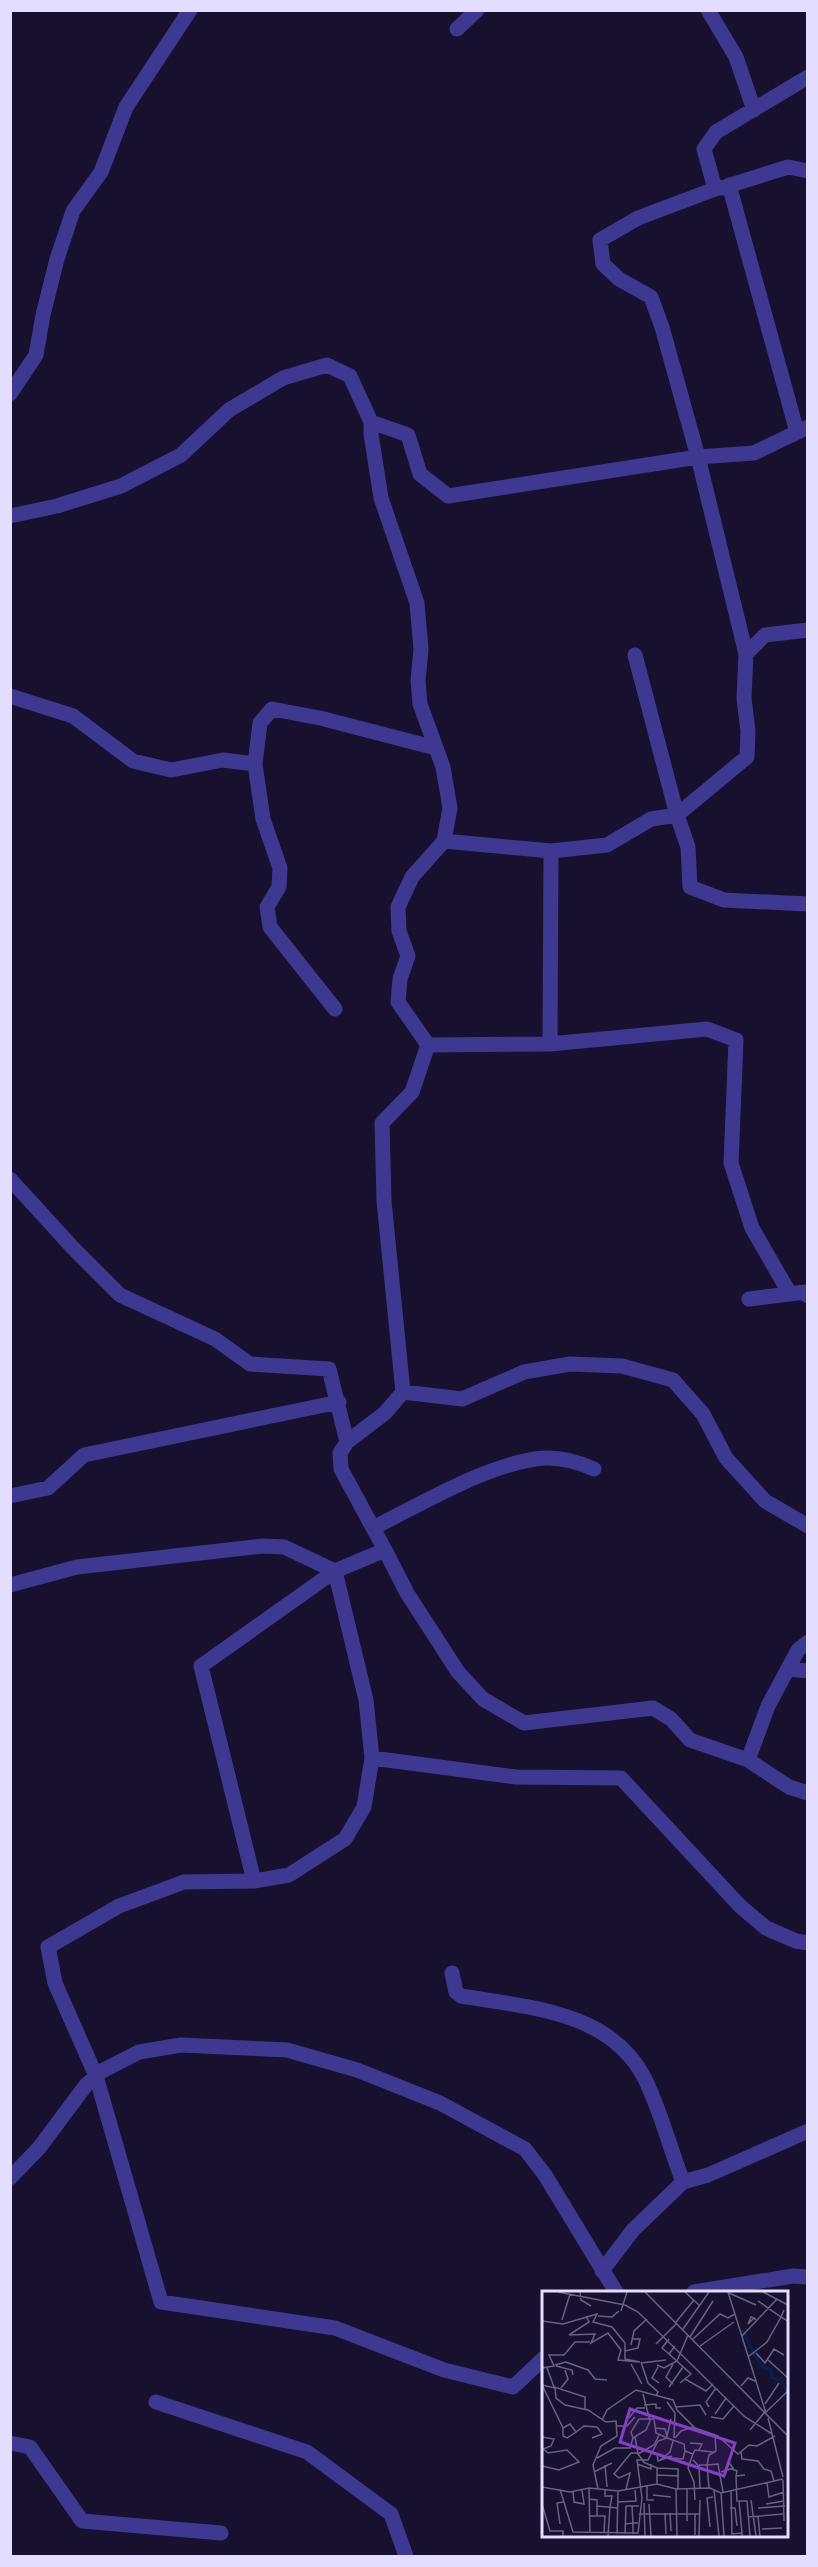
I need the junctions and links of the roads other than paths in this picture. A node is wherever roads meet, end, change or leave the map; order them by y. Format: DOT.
graph roads {
  1 [pos="190,10"];
  2 [pos="477,10"];
  3 [pos="708,10"];
  4 [pos="457,29"];
  5 [pos="807,77"];
  6 [pos="754,110"];
  7 [pos="807,171"];
  8 [pos="722,187"];
  9 [pos="10,394"];
  10 [pos="371,422"];
  11 [pos="802,430"];
  12 [pos="698,456"];
  13 [pos="10,516"];
  14 [pos="807,630"];
  15 [pos="746,654"];
  16 [pos="635,655"];
  17 [pos="10,696"];
  18 [pos="436,748"];
  19 [pos="255,764"];
  20 [pos="677,815"];
  21 [pos="444,841"];
  22 [pos="551,851"];
  23 [pos="807,904"];
  24 [pos="335,1009"];
  25 [pos="550,1044"];
  26 [pos="428,1045"];
  27 [pos="10,1179"];
  28 [pos="790,1294"];
  29 [pos="807,1296"];
  30 [pos="749,1299"];
  31 [pos="403,1392"];
  32 [pos="339,1402"];
  33 [pos="347,1442"];
  34 [pos="594,1469"];
  35 [pos="10,1496"];
  36 [pos="807,1526"];
  37 [pos="373,1528"];
  38 [pos="385,1550"];
  39 [pos="335,1571"];
  40 [pos="10,1585"];
  41 [pos="807,1642"];
  42 [pos="788,1670"];
  43 [pos="807,1671"];
  44 [pos="372,1758"];
  45 [pos="748,1760"];
  46 [pos="807,1793"];
  47 [pos="255,1881"];
  48 [pos="807,1943"];
  49 [pos="452,1973"];
  50 [pos="96,2076"];
  51 [pos="807,2131"];
  52 [pos="10,2178"];
  53 [pos="683,2182"];
  54 [pos="602,2271"];
  55 [pos="807,2277"];
  56 [pos="614,2291"];
  57 [pos="700,2291"];
  58 [pos="542,2359"];
  59 [pos="156,2402"];
  60 [pos="10,2444"];
  61 [pos="221,2533"];
  62 [pos="406,2556"];
  1 -- 9 [label="street"];
  2 -- 4 [label="street"];
  3 -- 6 [label="street"];
  5 -- 6 [label="street"];
  6 -- 8 [label="street"];
  7 -- 8 [label="street"];
  8 -- 11 [label="street"];
  8 -- 12 [label="street"];
  10 -- 12 [label="street"];
  10 -- 13 [label="street"];
  10 -- 18 [label="street"];
  11 -- 12 [label="street"];
  12 -- 15 [label="street"];
  14 -- 15 [label="street"];
  15 -- 20 [label="street"];
  16 -- 20 [label="street"];
  17 -- 19 [label="street"];
  18 -- 19 [label="street"];
  18 -- 21 [label="street"];
  19 -- 24 [label="street"];
  20 -- 22 [label="street"];
  20 -- 23 [label="street"];
  21 -- 22 [label="street"];
  21 -- 26 [label="street"];
  22 -- 25 [label="street"];
  25 -- 26 [label="street"];
  25 -- 28 [label="street"];
  26 -- 31 [label="street"];
  27 -- 32 [label="street"];
  28 -- 29 [label="street"];
  28 -- 30 [label="street"];
  31 -- 33 [label="street"];
  31 -- 36 [label="street"];
  32 -- 33 [label="street"];
  32 -- 35 [label="street"];
  33 -- 37 [label="street"];
  34 -- 37 [label="street"];
  37 -- 38 [label="street"];
  38 -- 39 [label="street"];
  38 -- 45 [label="street"];
  39 -- 40 [label="street"];
  39 -- 44 [label="street"];
  39 -- 47 [label="street"];
  41 -- 42 [label="street"];
  42 -- 43 [label="street"];
  42 -- 45 [label="street"];
  44 -- 47 [label="street"];
  44 -- 48 [label="street"];
  45 -- 46 [label="street"];
  47 -- 50 [label="street"];
  49 -- 53 [label="street"];
  50 -- 52 [label="street"];
  50 -- 54 [label="street"];
  50 -- 58 [label="street"];
  51 -- 53 [label="street"];
  53 -- 54 [label="street"];
  54 -- 56 [label="street"];
  55 -- 57 [label="street"];
  59 -- 62 [label="street"];
  60 -- 61 [label="street"];
}
